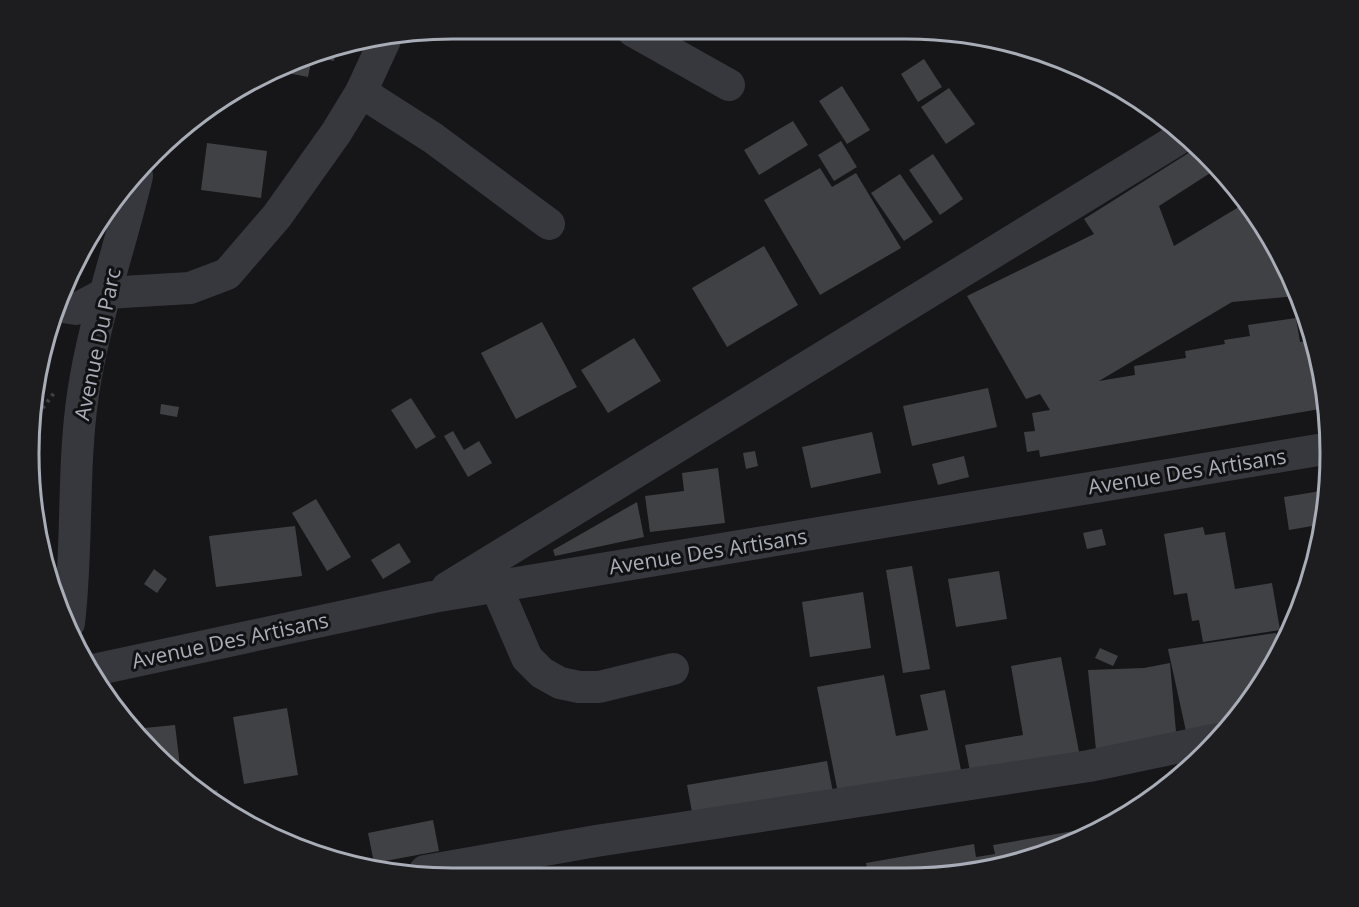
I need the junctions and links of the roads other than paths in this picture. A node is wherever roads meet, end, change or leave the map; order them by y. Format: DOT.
graph roads {
  1 [pos="647,39"];
  2 [pos="383,45"];
  3 [pos="729,86"];
  4 [pos="361,92"];
  5 [pos="1177,140"];
  6 [pos="133,191"];
  7 [pos="549,224"];
  8 [pos="106,293"];
  9 [pos="66,307"];
  10 [pos="1320,450"];
  11 [pos="490,576"];
  12 [pos="70,609"];
  13 [pos="100,669"];
  14 [pos="673,669"];
  15 [pos="1202,743"];
  16 [pos="444,868"];
  1 -- 3 [label="street"];
  2 -- 4 [label="street"];
  4 -- 7 [label="street"];
  4 -- 8 [label="street"];
  5 -- 11 [label="street"];
  6 -- 8 [label="street, Avenue Du Parc"];
  8 -- 9 [label="street"];
  8 -- 12 [label="street, Avenue Du Parc"];
  10 -- 11 [label="street, Avenue Des Artisans"];
  11 -- 13 [label="street, Avenue Des Artisans"];
  11 -- 14 [label="street"];
  15 -- 16 [label="street"];
}
